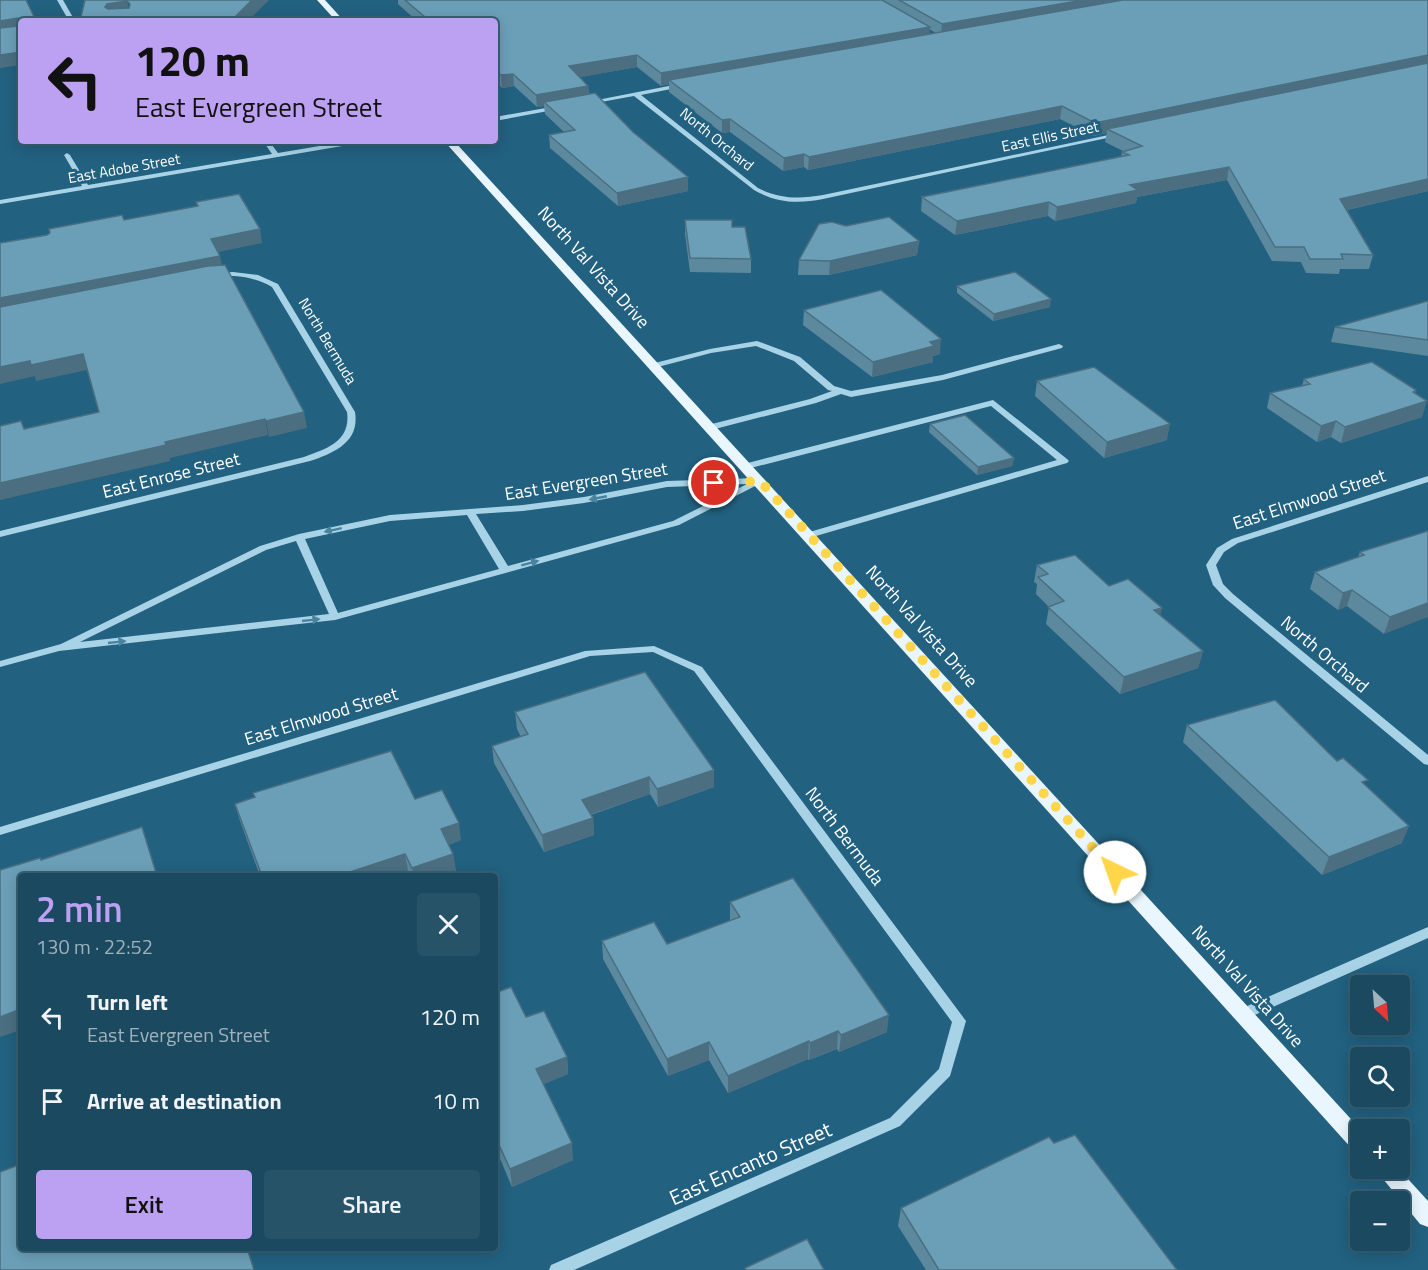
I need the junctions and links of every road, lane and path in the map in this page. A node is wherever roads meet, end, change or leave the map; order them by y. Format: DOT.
graph roads {
  1 [pos="60,0"];
  2 [pos="321,0"];
  3 [pos="70,18"];
  4 [pos="337,18"];
  5 [pos="694,84"];
  6 [pos="636,94"];
  7 [pos="578,104"];
  8 [pos="566,106"];
  9 [pos="498,118"];
  10 [pos="1126,134"];
  11 [pos="268,144"];
  12 [pos="342,144"];
  13 [pos="452,144"];
  14 [pos="68,155"];
  15 [pos="276,155"];
  16 [pos="86,188"];
  17 [pos="784,200"];
  18 [pos="0,202"];
  19 [pos="211,276"];
  20 [pos="1059,346"];
  21 [pos="654,366"];
  22 [pos="840,391"];
  23 [pos="711,427"];
  24 [pos="345,439"];
  25 [pos="747,466"];
  26 [pos="1428,479"];
  27 [pos="760,481"];
  28 [pos="470,513"];
  29 [pos="0,534"];
  30 [pos="809,535"];
  31 [pos="299,537"];
  32 [pos="1211,565"];
  33 [pos="505,570"];
  34 [pos="335,617"];
  35 [pos="59,648"];
  36 [pos="654,649"];
  37 [pos="0,664"];
  38 [pos="1428,761"];
  39 [pos="0,831"];
  40 [pos="1428,932"];
  41 [pos="1243,1014"];
  42 [pos="945,1072"];
  43 [pos="1350,1132"];
  44 [pos="1394,1179"];
  45 [pos="1428,1217"];
  46 [pos="557,1270"];
  1 -- 3 [label="street"];
  2 -- 4 [label="main road"];
  5 -- 6 [label="street"];
  6 -- 7 [label="street"];
  6 -- 17 [label="street, North Orchard"];
  8 -- 9 [label="street"];
  10 -- 17 [label="street, East Ellis Street"];
  11 -- 15 [label="street"];
  12 -- 15 [label="street, East Adobe Street"];
  13 -- 21 [label="main road, North Val Vista Drive"];
  14 -- 16 [label="street"];
  15 -- 16 [label="street, East Adobe Street"];
  16 -- 18 [label="street, East Adobe Street"];
  19 -- 24 [label="street, North Bermuda"];
  20 -- 22 [label="street"];
  21 -- 22 [label="street"];
  21 -- 23 [label="main road, North Val Vista Drive"];
  22 -- 23 [label="street"];
  23 -- 25 [label="main road, North Val Vista Drive"];
  24 -- 29 [label="street, East Enrose Street"];
  25 -- 27 [label="main road, North Val Vista Drive"];
  25 -- 30 [label="street"];
  26 -- 32 [label="street, East Elmwood Street"];
  27 -- 28 [label="street, East Evergreen Street, one-way"];
  27 -- 30 [label="main road, North Val Vista Drive"];
  33 -- 27 [label="street, East Evergreen Street, one-way"];
  28 -- 31 [label="street, East Evergreen Street, one-way"];
  28 -- 33 [label="street"];
  30 -- 41 [label="main road, North Val Vista Drive"];
  31 -- 34 [label="street"];
  31 -- 35 [label="street, East Evergreen Street"];
  32 -- 38 [label="street, North Orchard"];
  33 -- 34 [label="street, East Evergreen Street"];
  35 -- 34 [label="street, East Evergreen Street, one-way"];
  35 -- 37 [label="street, East Evergreen Street"];
  36 -- 39 [label="street, East Elmwood Street"];
  36 -- 42 [label="street, North Bermuda"];
  40 -- 41 [label="street"];
  41 -- 43 [label="main road, North Val Vista Drive"];
  42 -- 46 [label="street, East Encanto Street"];
  44 -- 45 [label="main road"];
}
